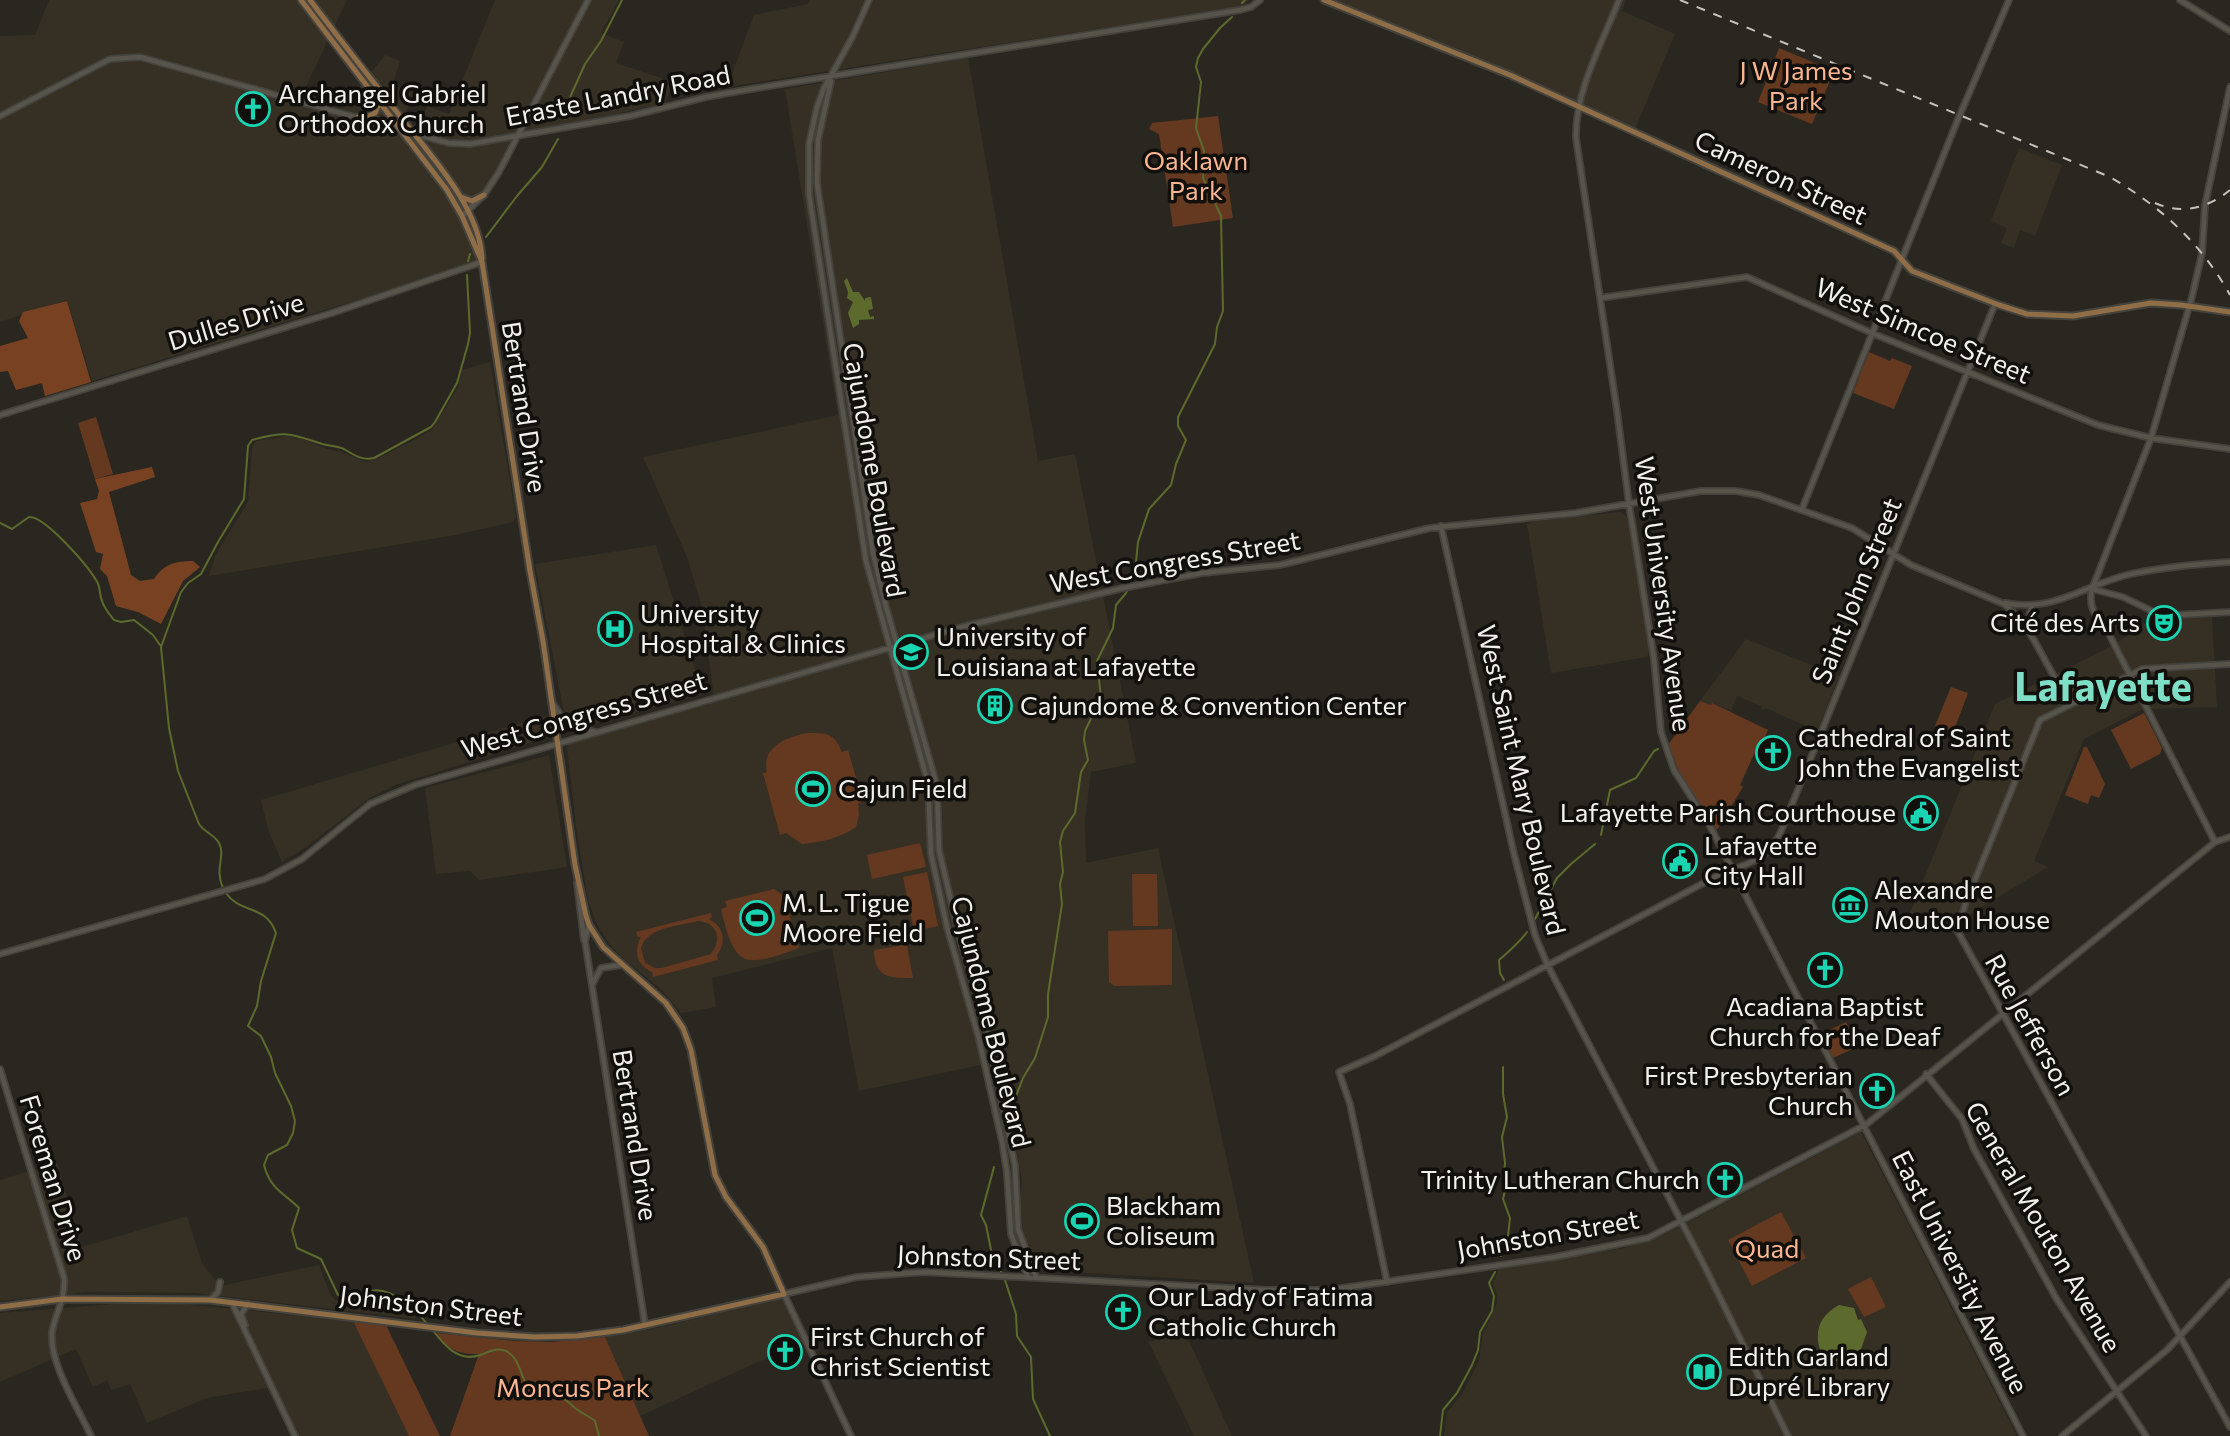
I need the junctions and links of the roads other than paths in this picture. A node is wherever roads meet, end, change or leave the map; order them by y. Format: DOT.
graph roads {
  1 [pos="301,0"];
  2 [pos="310,0"];
  3 [pos="588,0"];
  4 [pos="869,0"];
  5 [pos="1260,0"];
  6 [pos="1324,0"];
  7 [pos="1619,0"];
  8 [pos="2009,0"];
  9 [pos="2180,0"];
  10 [pos="2230,31"];
  11 [pos="832,77"];
  12 [pos="2230,87"];
  13 [pos="376,97"];
  14 [pos="1578,106"];
  15 [pos="0,116"];
  16 [pos="358,117"];
  17 [pos="401,129"];
  18 [pos="412,132"];
  19 [pos="518,136"];
  20 [pos="484,195"];
  21 [pos="459,196"];
  22 [pos="468,212"];
  23 [pos="463,216"];
  24 [pos="1903,260"];
  25 [pos="482,262"];
  26 [pos="1600,298"];
  27 [pos="1995,304"];
  28 [pos="2189,306"];
  29 [pos="2230,312"];
  30 [pos="1874,334"];
  31 [pos="1966,371"];
  32 [pos="0,415"];
  33 [pos="2151,438"];
  34 [pos="2230,449"];
  35 [pos="1629,504"];
  36 [pos="1802,509"];
  37 [pos="1441,526"];
  38 [pos="1893,556"];
  39 [pos="2230,562"];
  40 [pos="2092,589"];
  41 [pos="2001,602"];
  42 [pos="2032,606"];
  43 [pos="2230,612"];
  44 [pos="2035,642"];
  45 [pos="897,646"];
  46 [pos="889,648"];
  47 [pos="2230,664"];
  48 [pos="2130,674"];
  49 [pos="552,701"];
  50 [pos="2068,704"];
  51 [pos="596,732"];
  52 [pos="916,741"];
  53 [pos="558,743"];
  54 [pos="935,778"];
  55 [pos="2230,837"];
  56 [pos="2215,842"];
  57 [pos="1732,870"];
  58 [pos="577,875"];
  59 [pos="589,925"];
  60 [pos="587,950"];
  61 [pos="0,954"];
  62 [pos="1547,964"];
  63 [pos="621,965"];
  64 [pos="592,984"];
  65 [pos="2002,1013"];
  66 [pos="991,1051"];
  67 [pos="982,1053"];
  68 [pos="0,1069"];
  69 [pos="1926,1074"];
  70 [pos="1862,1126"];
  71 [pos="1012,1150"];
  72 [pos="1004,1151"];
  73 [pos="1681,1222"];
  74 [pos="1028,1277"];
  75 [pos="1036,1277"];
  76 [pos="219,1282"];
  77 [pos="1387,1282"];
  78 [pos="2230,1282"];
  79 [pos="784,1294"];
  80 [pos="62,1299"];
  81 [pos="210,1300"];
  82 [pos="231,1302"];
  83 [pos="248,1304"];
  84 [pos="0,1307"];
  85 [pos="645,1325"];
  86 [pos="2180,1336"];
  87 [pos="272,1387"];
  88 [pos="2117,1391"];
  89 [pos="2230,1427"];
  90 [pos="91,1436"];
  91 [pos="295,1436"];
  92 [pos="850,1436"];
  93 [pos="1788,1436"];
  94 [pos="2024,1436"];
  95 [pos="2062,1436"];
  96 [pos="2146,1436"];
  1 -- 13 [label="main road, Bertrand Drive"];
  2 -- 18 [label="main road"];
  3 -- 19 [label="street"];
  4 -- 11 [label="street, Cajundome Boulevard"];
  5 -- 11 [label="street, Eraste Landry Road"];
  6 -- 14 [label="main road, Cameron Street"];
  7 -- 14 [label="street, West University Avenue"];
  8 -- 24 [label="street"];
  9 -- 10 [label="street"];
  11 -- 19 [label="street, Eraste Landry Road"];
  11 -- 45 [label="street, Cajundome Boulevard"];
  11 -- 46 [label="street, Cajundome Boulevard"];
  12 -- 28 [label="street"];
  13 -- 16 [label="main road"];
  13 -- 17 [label="main road, Bertrand Drive"];
  14 -- 24 [label="main road, Cameron Street"];
  14 -- 26 [label="street, West University Avenue"];
  15 -- 16 [label="street, Eraste Landry Road"];
  16 -- 17 [label="street, Eraste Landry Road"];
  17 -- 18 [label="street, Eraste Landry Road"];
  17 -- 23 [label="main road, Bertrand Drive"];
  18 -- 19 [label="street, Eraste Landry Road"];
  18 -- 21 [label="main road"];
  19 -- 20 [label="street"];
  20 -- 21 [label="main road"];
  20 -- 22 [label="street"];
  21 -- 22 [label="main road"];
  22 -- 23 [label="street"];
  22 -- 25 [label="main road"];
  23 -- 25 [label="main road, Bertrand Drive"];
  24 -- 27 [label="main road, Cameron Street"];
  24 -- 30 [label="street"];
  25 -- 32 [label="street, Dulles Drive"];
  25 -- 49 [label="main road, Bertrand Drive"];
  26 -- 30 [label="street, West Simcoe Street"];
  26 -- 35 [label="street, West University Avenue"];
  27 -- 28 [label="main road, Cameron Street"];
  27 -- 31 [label="street, Saint John Street"];
  28 -- 29 [label="main road, Cameron Street"];
  28 -- 33 [label="street"];
  30 -- 31 [label="street, West Simcoe Street"];
  30 -- 36 [label="street"];
  31 -- 33 [label="street, West Simcoe Street"];
  31 -- 38 [label="street, Saint John Street"];
  33 -- 34 [label="street, West Simcoe Street"];
  33 -- 40 [label="street"];
  35 -- 36 [label="street, West Congress Street"];
  35 -- 37 [label="street, West Congress Street"];
  35 -- 57 [label="street, West University Avenue"];
  36 -- 38 [label="street, West Congress Street"];
  37 -- 45 [label="street, West Congress Street"];
  37 -- 62 [label="street, West Saint Mary Boulevard"];
  38 -- 41 [label="street, West Congress Street"];
  38 -- 57 [label="street, Saint John Street"];
  39 -- 40 [label="street"];
  40 -- 42 [label="street"];
  40 -- 43 [label="street"];
  40 -- 48 [label="street"];
  41 -- 42 [label="street"];
  41 -- 44 [label="street, West Congress Street"];
  42 -- 44 [label="street"];
  44 -- 50 [label="street"];
  45 -- 46 [label="street, West Congress Street"];
  45 -- 54 [label="street, Cajundome Boulevard"];
  46 -- 51 [label="street, West Congress Street"];
  46 -- 52 [label="street, Cajundome Boulevard"];
  47 -- 48 [label="street, Rue Jefferson"];
  48 -- 50 [label="street, Rue Jefferson"];
  48 -- 56 [label="street"];
  49 -- 51 [label="street"];
  49 -- 53 [label="main road, Bertrand Drive"];
  50 -- 65 [label="street, Rue Jefferson"];
  51 -- 53 [label="street, West Congress Street"];
  52 -- 54 [label="street"];
  52 -- 67 [label="street, Cajundome Boulevard"];
  53 -- 58 [label="main road, Bertrand Drive"];
  53 -- 61 [label="street, West Congress Street"];
  54 -- 66 [label="street, Cajundome Boulevard"];
  55 -- 56 [label="street, Johnston Street"];
  56 -- 65 [label="street, Johnston Street"];
  57 -- 62 [label="street, Saint John Street"];
  57 -- 70 [label="street, West University Avenue"];
  58 -- 59 [label="main road, Bertrand Drive"];
  58 -- 60 [label="street, Bertrand Drive"];
  59 -- 60 [label="street, Bertrand Drive"];
  59 -- 63 [label="main road"];
  60 -- 64 [label="street, Bertrand Drive"];
  62 -- 73 [label="street, West Saint Mary Boulevard"];
  62 -- 77 [label="street, Saint John Street"];
  63 -- 64 [label="street"];
  63 -- 79 [label="main road"];
  64 -- 85 [label="street, Bertrand Drive"];
  65 -- 69 [label="street, Johnston Street"];
  65 -- 86 [label="street, Rue Jefferson"];
  66 -- 67 [label="street"];
  66 -- 71 [label="street, Cajundome Boulevard"];
  67 -- 72 [label="street, Cajundome Boulevard"];
  68 -- 80 [label="street, Foreman Drive"];
  69 -- 70 [label="street, Johnston Street"];
  69 -- 88 [label="street, General Mouton Avenue"];
  70 -- 73 [label="street, Johnston Street"];
  70 -- 94 [label="street, East University Avenue"];
  71 -- 72 [label="street"];
  71 -- 75 [label="street, Cajundome Boulevard"];
  72 -- 74 [label="street, Cajundome Boulevard"];
  73 -- 77 [label="street, Johnston Street"];
  73 -- 93 [label="street, West Saint Mary Boulevard"];
  74 -- 75 [label="street, Johnston Street"];
  74 -- 79 [label="street, Johnston Street"];
  75 -- 77 [label="street, Johnston Street"];
  76 -- 81 [label="street"];
  78 -- 86 [label="street"];
  79 -- 85 [label="main road, Johnston Street"];
  79 -- 92 [label="street"];
  80 -- 81 [label="main road, Johnston Street"];
  80 -- 84 [label="main road, Johnston Street"];
  80 -- 90 [label="street, Foreman Drive"];
  81 -- 82 [label="main road, Johnston Street"];
  82 -- 83 [label="main road, Johnston Street"];
  82 -- 87 [label="street"];
  83 -- 85 [label="main road, Johnston Street"];
  83 -- 87 [label="street"];
  86 -- 88 [label="street"];
  86 -- 89 [label="street, Rue Jefferson"];
  87 -- 91 [label="street"];
  88 -- 95 [label="street"];
  88 -- 96 [label="street, General Mouton Avenue"];
}
